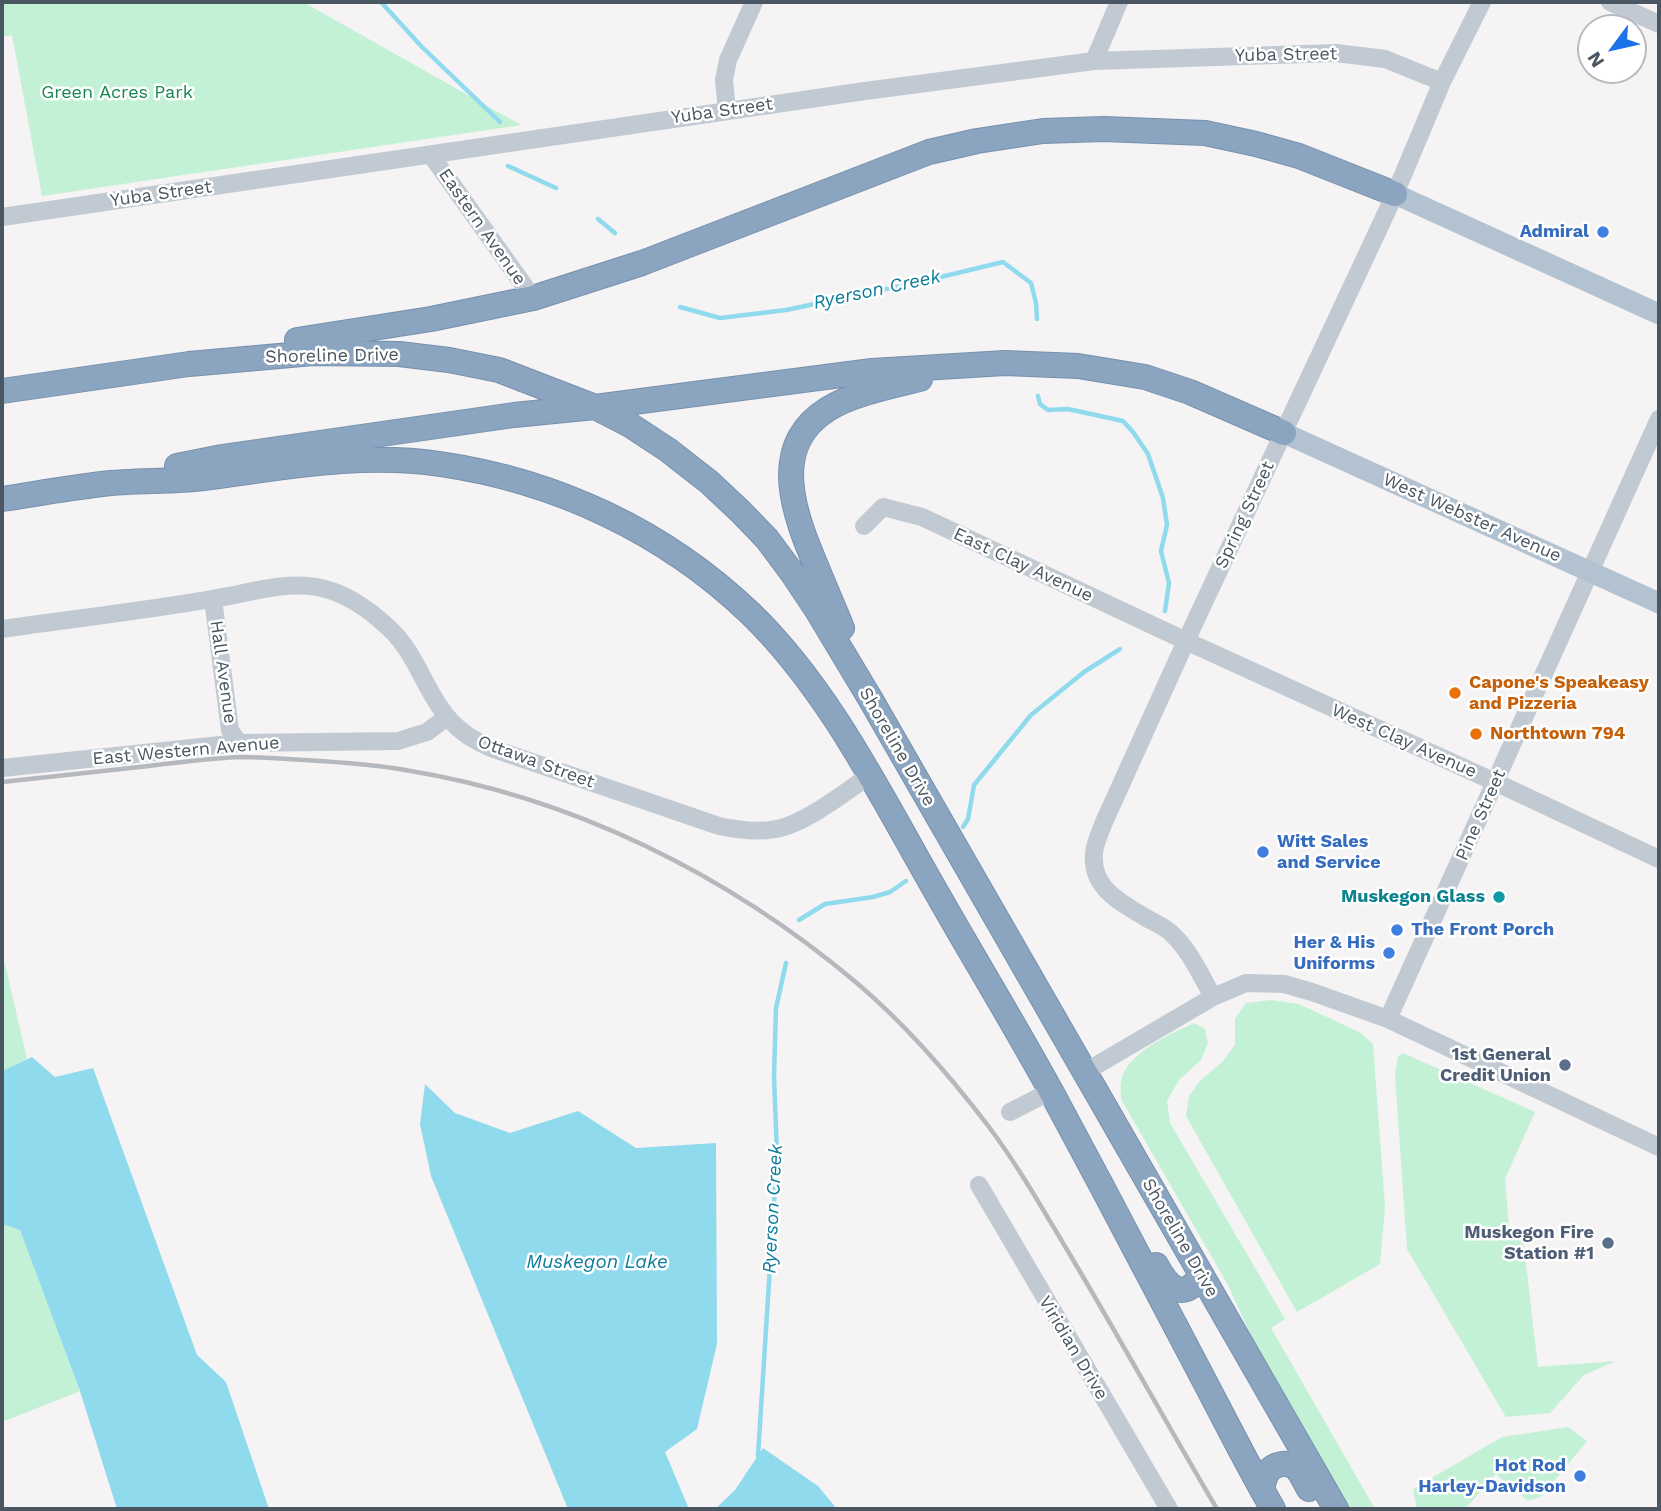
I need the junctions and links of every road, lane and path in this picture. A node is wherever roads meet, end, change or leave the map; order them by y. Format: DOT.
graph roads {
  1 [pos="754,2"];
  2 [pos="1119,2"];
  3 [pos="1482,2"];
  4 [pos="1610,2"];
  5 [pos="1659,24"];
  6 [pos="1094,61"];
  7 [pos="1442,82"];
  8 [pos="727,111"];
  9 [pos="431,155"];
  10 [pos="1395,194"];
  11 [pos="2,217"];
  12 [pos="533,298"];
  13 [pos="1659,314"];
  14 [pos="188,364"];
  15 [pos="963,365"];
  16 [pos="2,391"];
  17 [pos="595,407"];
  18 [pos="1659,419"];
  19 [pos="1284,433"];
  20 [pos="105,484"];
  21 [pos="2,499"];
  22 [pos="864,526"];
  23 [pos="1591,572"];
  24 [pos="213,599"];
  25 [pos="1659,603"];
  26 [pos="2,629"];
  27 [pos="1186,641"];
  28 [pos="871,700"];
  29 [pos="447,717"];
  30 [pos="239,743"];
  31 [pos="2,768"];
  32 [pos="869,776"];
  33 [pos="1495,782"];
  34 [pos="1659,859"];
  35 [pos="1034,984"];
  36 [pos="1213,996"];
  37 [pos="1388,1019"];
  38 [pos="1085,1072"];
  39 [pos="1051,1091"];
  40 [pos="1010,1112"];
  41 [pos="1659,1147"];
  42 [pos="979,1185"];
  43 [pos="1201,1275"];
  44 [pos="1267,1500"];
  45 [pos="1169,1509"];
  46 [pos="1321,1509"];
  47 [pos="1336,1509"];
  1 -- 8 [label="street"];
  2 -- 6 [label="street"];
  3 -- 7 [label="street, Spring Street"];
  4 -- 5 [label="street"];
  6 -- 7 [label="street, Yuba Street"];
  6 -- 8 [label="street, Yuba Street"];
  7 -- 10 [label="street, Spring Street"];
  8 -- 9 [label="street, Yuba Street"];
  9 -- 11 [label="street, Yuba Street"];
  9 -- 12 [label="street, Eastern Avenue"];
  10 -- 12 [label="highway"];
  10 -- 13 [label="main road"];
  10 -- 19 [label="street, Spring Street"];
  12 -- 14 [label="highway"];
  14 -- 16 [label="highway"];
  14 -- 17 [label="highway, Shoreline Drive"];
  15 -- 17 [label="highway"];
  15 -- 19 [label="highway"];
  15 -- 28 [label="highway"];
  17 -- 20 [label="highway"];
  17 -- 28 [label="highway, Shoreline Drive"];
  18 -- 23 [label="street, Pine Street"];
  19 -- 23 [label="main road, West Webster Avenue"];
  19 -- 27 [label="street, Spring Street"];
  20 -- 21 [label="highway"];
  20 -- 32 [label="highway"];
  22 -- 27 [label="street, East Clay Avenue"];
  23 -- 25 [label="main road, West Webster Avenue"];
  23 -- 33 [label="street, Pine Street"];
  24 -- 26 [label="street, Ottawa Street"];
  24 -- 29 [label="street, Ottawa Street"];
  24 -- 30 [label="street, Hall Avenue"];
  27 -- 33 [label="street, West Clay Avenue"];
  27 -- 36 [label="street, Spring Street"];
  28 -- 35 [label="highway, Shoreline Drive"];
  29 -- 30 [label="street, East Western Avenue"];
  29 -- 32 [label="street, Ottawa Street"];
  30 -- 31 [label="street, East Western Avenue"];
  32 -- 35 [label="highway"];
  32 -- 39 [label="highway"];
  33 -- 34 [label="street, West Clay Avenue"];
  33 -- 37 [label="street, Pine Street"];
  35 -- 38 [label="highway, Shoreline Drive"];
  36 -- 37 [label="street"];
  36 -- 38 [label="street"];
  37 -- 41 [label="street"];
  38 -- 43 [label="highway, Shoreline Drive"];
  39 -- 40 [label="street"];
  39 -- 43 [label="highway"];
  39 -- 44 [label="highway"];
  42 -- 45 [label="street, Viridian Drive"];
  43 -- 47 [label="highway, Shoreline Drive"];
  44 -- 46 [label="highway"];
}
